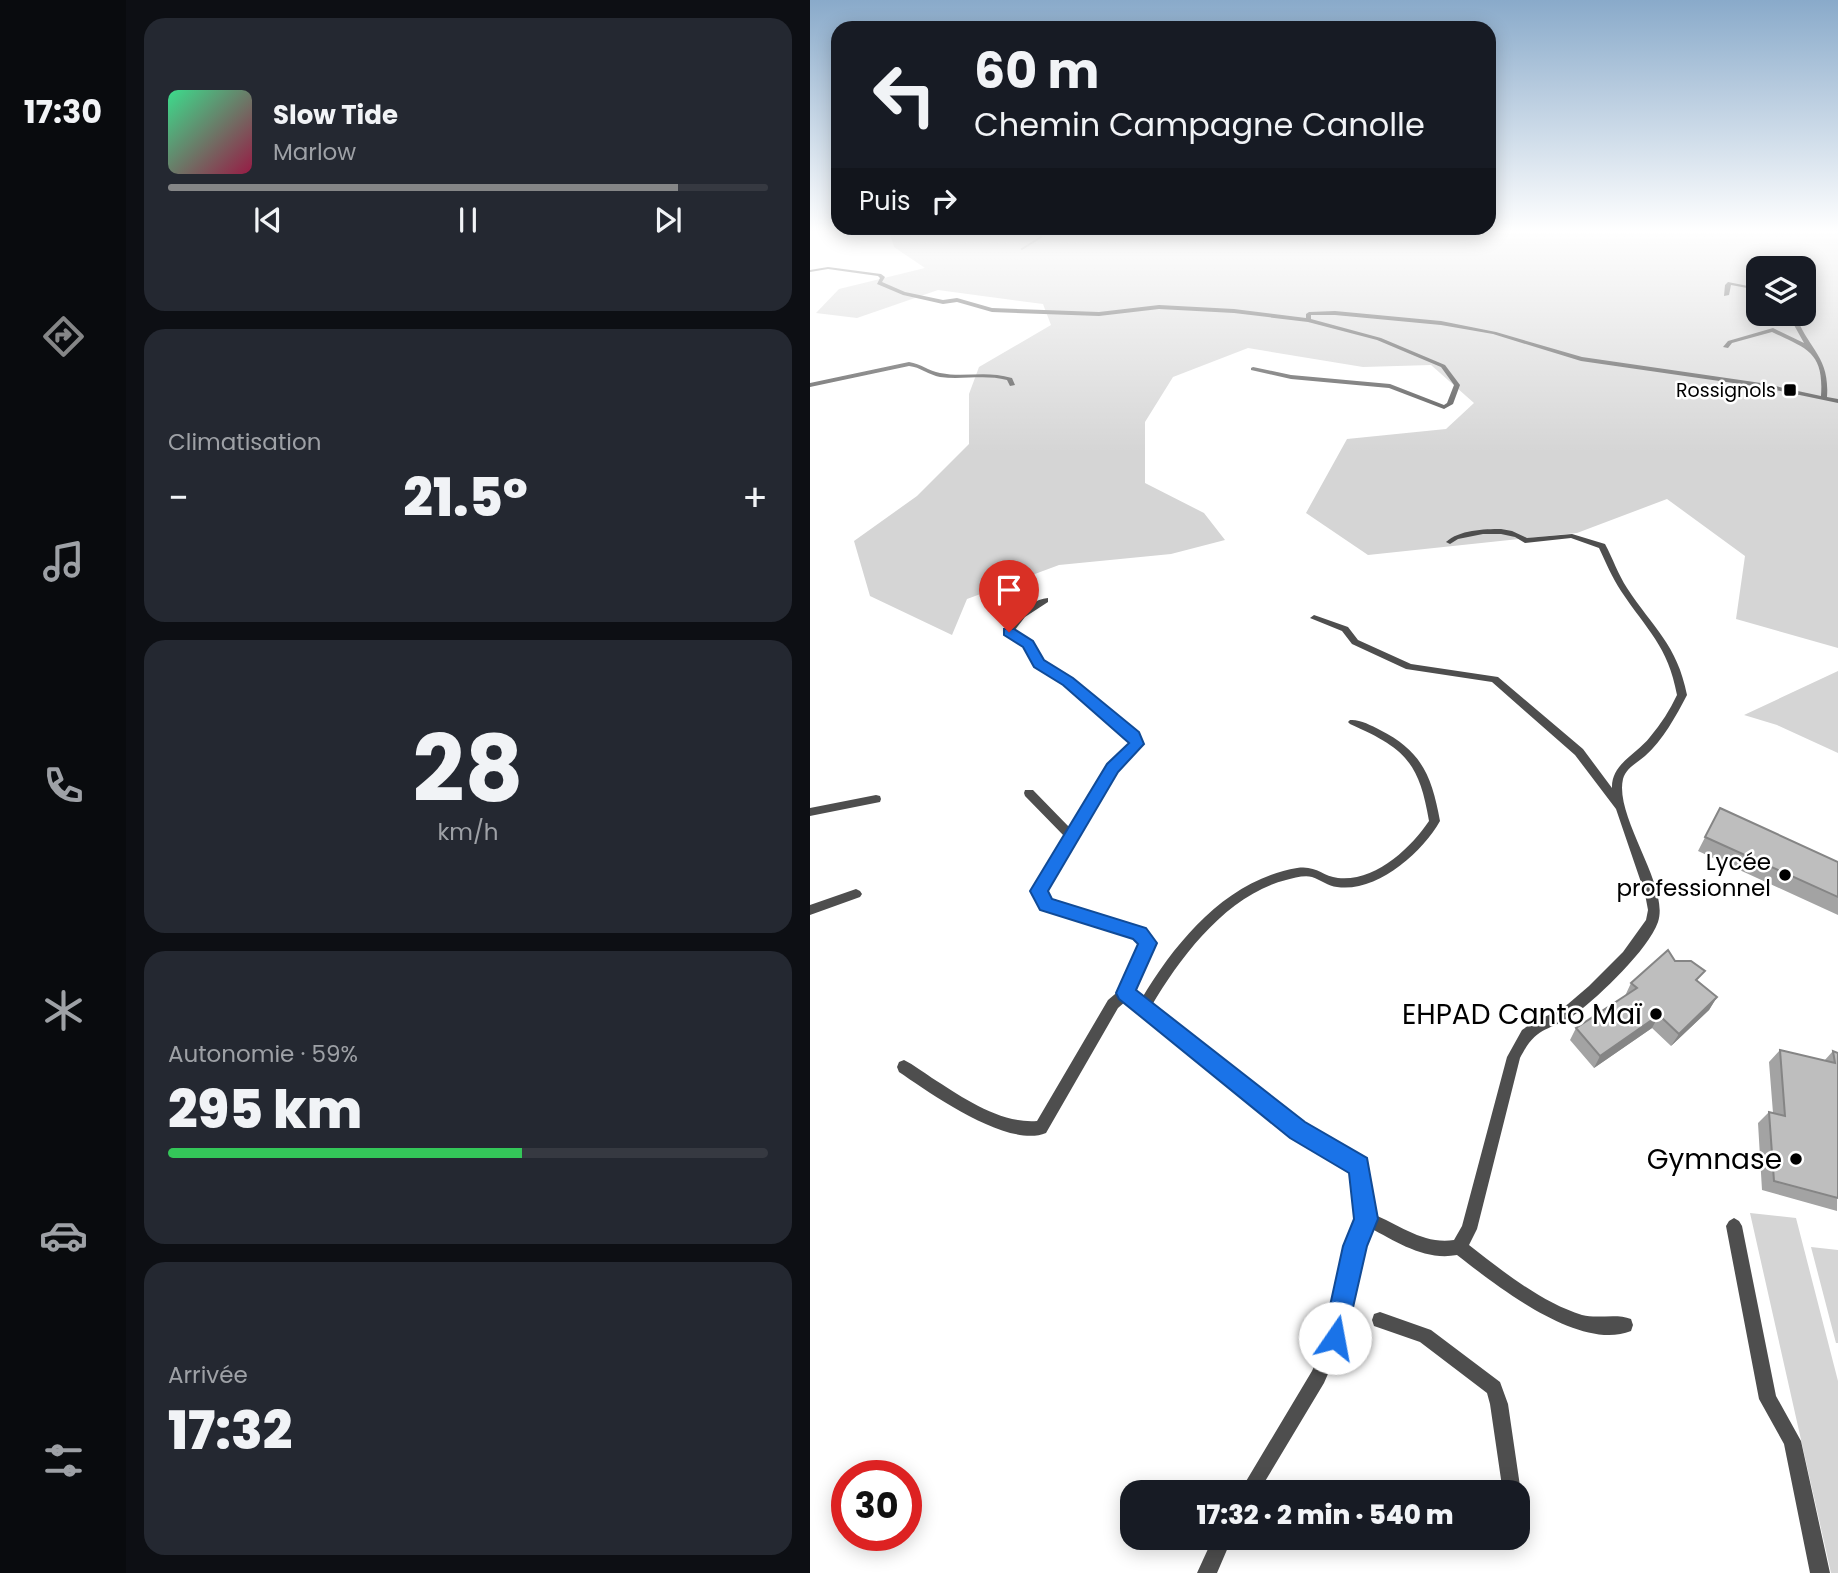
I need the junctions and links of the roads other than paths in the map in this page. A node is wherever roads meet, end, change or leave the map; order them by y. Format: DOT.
graph roads {
  1 [pos="979,306"];
  2 [pos="1308,320"];
  3 [pos="1799,326"];
  4 [pos="1726,346"];
  5 [pos="1810,348"];
  6 [pos="1253,369"];
  7 [pos="810,385"];
  8 [pos="1012,385"];
  9 [pos="1824,398"];
  10 [pos="1838,401"];
  11 [pos="1450,542"];
  12 [pos="1045,600"];
  13 [pos="1314,618"];
  14 [pos="1352,722"];
  15 [pos="1029,793"];
  16 [pos="876,799"];
  17 [pos="810,813"];
  18 [pos="1624,813"];
  19 [pos="1071,836"];
  20 [pos="856,894"];
  21 [pos="810,910"];
  22 [pos="1126,993"];
  23 [pos="1142,1008"];
  24 [pos="904,1067"];
  25 [pos="1366,1219"];
  26 [pos="1734,1226"];
  27 [pos="1459,1247"];
  28 [pos="1380,1320"];
  29 [pos="1625,1325"];
  30 [pos="1256,1480"];
  31 [pos="1510,1480"];
  32 [pos="1218,1550"];
  33 [pos="1207,1573"];
  34 [pos="1820,1573"];
  1 -- 2 [label="street"];
  2 -- 6 [label="street"];
  2 -- 9 [label="street"];
  3 -- 5 [label="street"];
  4 -- 5 [label="street"];
  5 -- 9 [label="street"];
  7 -- 8 [label="street"];
  9 -- 10 [label="street"];
  11 -- 18 [label="street"];
  12 -- 19 [label="street"];
  13 -- 18 [label="street"];
  14 -- 23 [label="street"];
  15 -- 19 [label="street"];
  16 -- 17 [label="street"];
  18 -- 27 [label="street"];
  19 -- 22 [label="street"];
  20 -- 21 [label="street"];
  22 -- 23 [label="street"];
  22 -- 24 [label="street"];
  23 -- 25 [label="street"];
  25 -- 27 [label="street"];
  25 -- 30 [label="street"];
  26 -- 34 [label="street"];
  27 -- 29 [label="street"];
  28 -- 31 [label="street"];
  32 -- 33 [label="street"];
}
